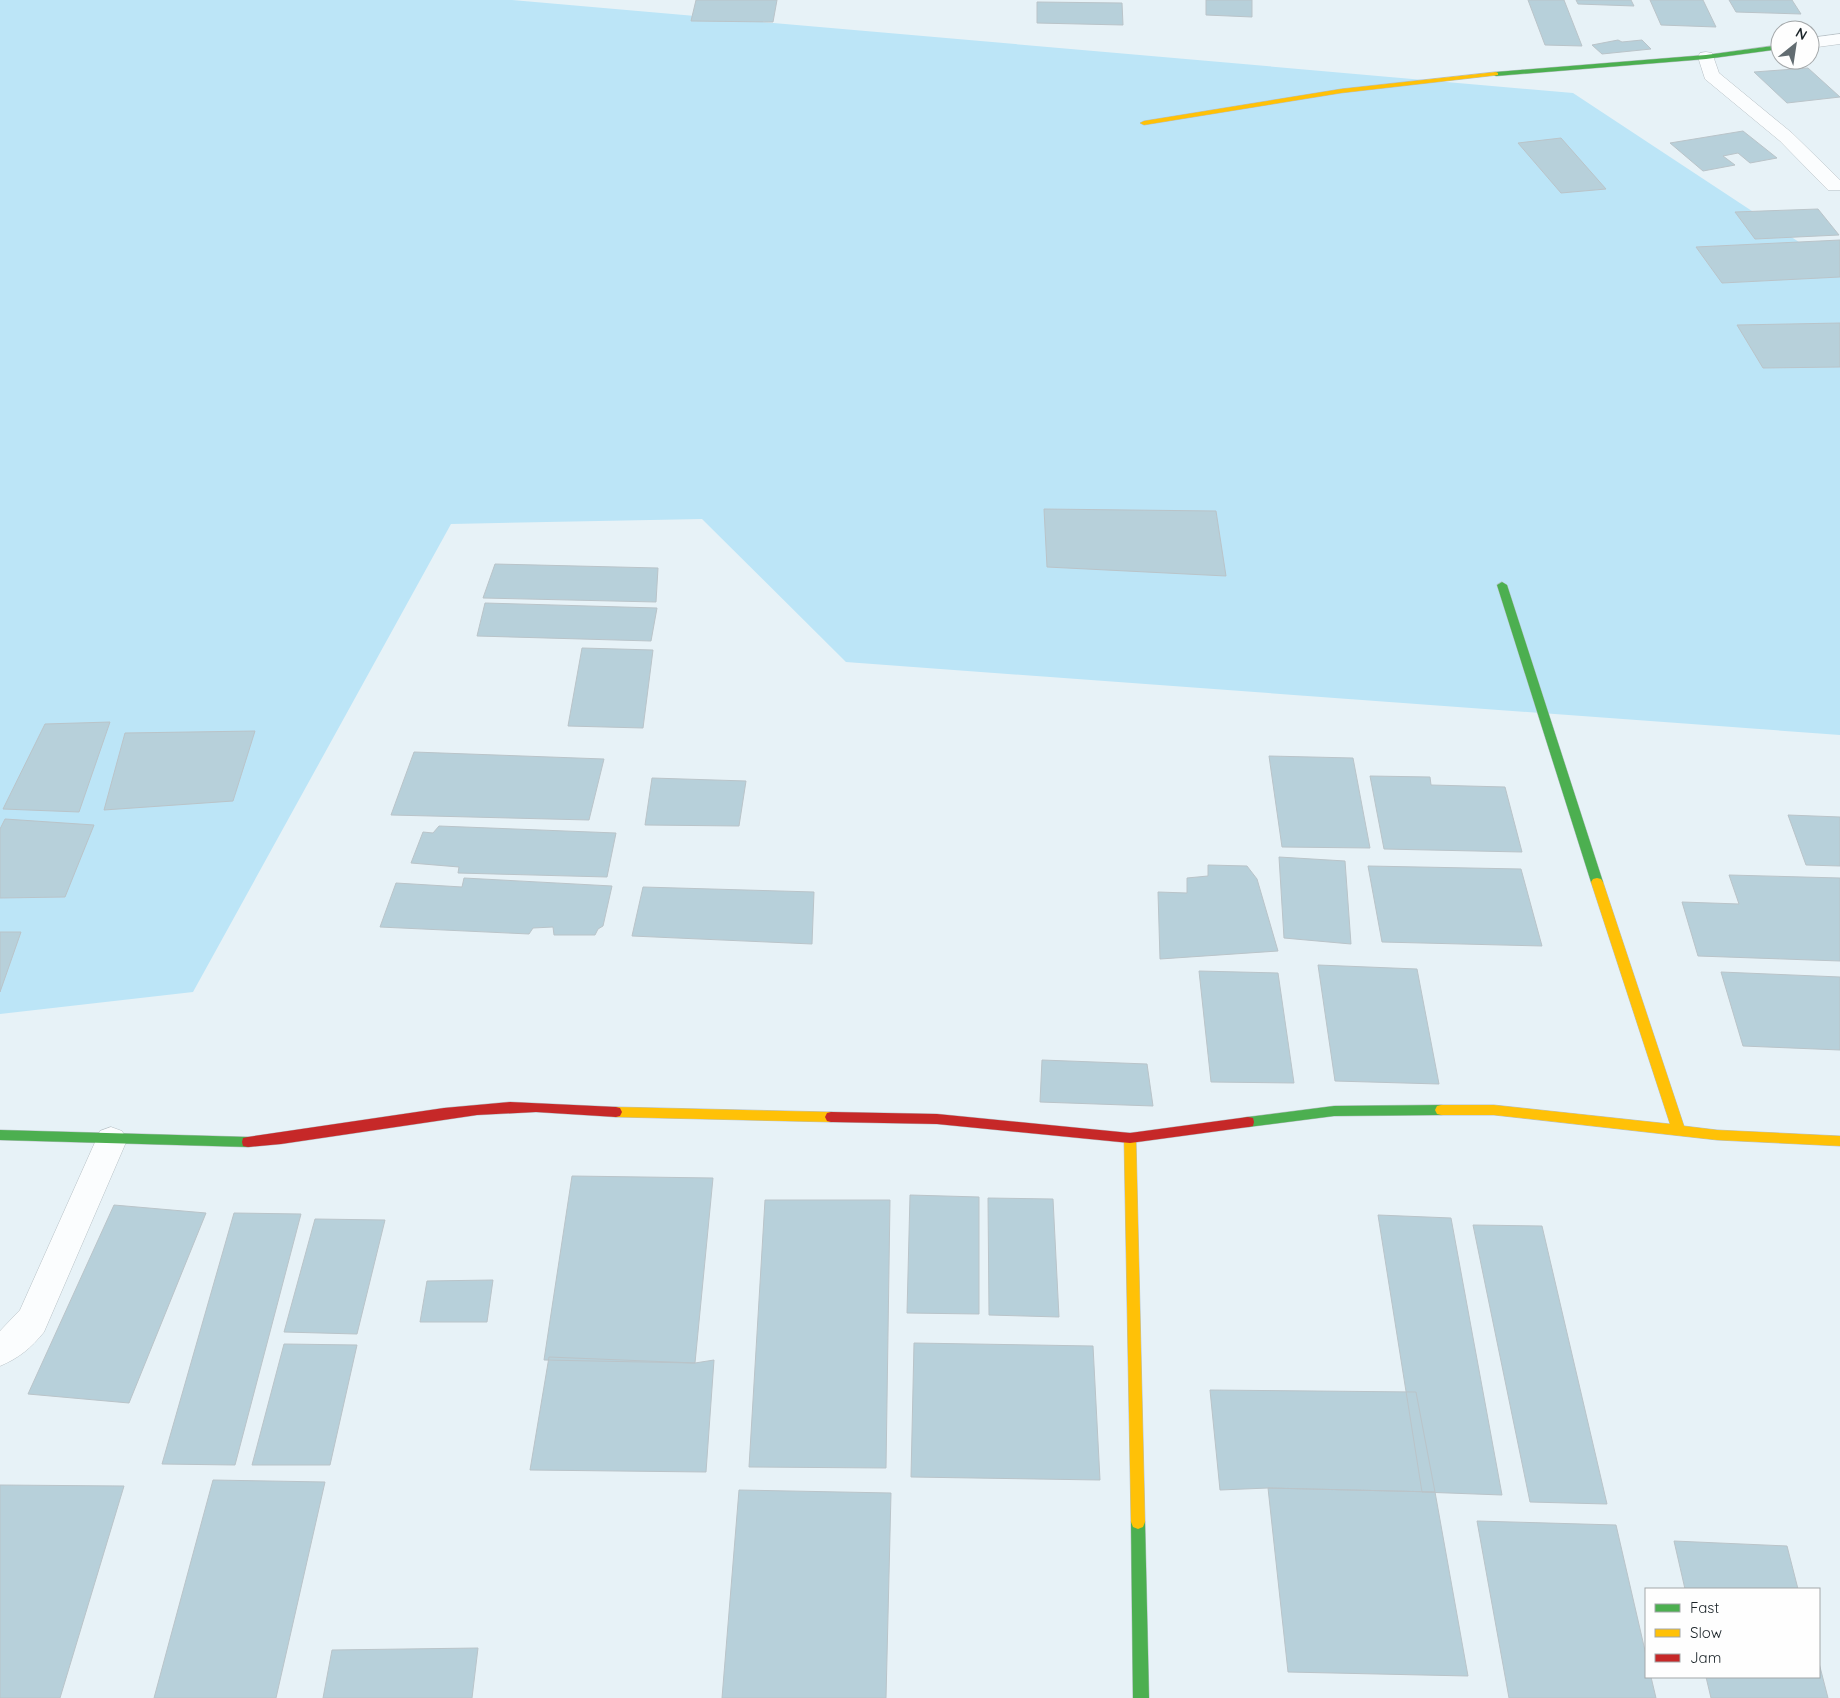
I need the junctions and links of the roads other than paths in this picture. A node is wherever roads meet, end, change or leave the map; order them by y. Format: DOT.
graph roads {
  1 [pos="1840,40"];
  2 [pos="1820,42"];
  3 [pos="1770,48"];
  4 [pos="1706,57"];
  5 [pos="1144,123"];
  6 [pos="1835,186"];
  7 [pos="1502,584"];
  8 [pos="1678,1131"];
  9 [pos="0,1135"];
  10 [pos="1130,1138"];
  11 [pos="111,1140"];
  12 [pos="1840,1142"];
  13 [pos="0,1350"];
  14 [pos="1141,1698"];
  1 -- 2 [label="street"];
  3 -- 4 [label="street"];
  4 -- 5 [label="street"];
  4 -- 6 [label="street"];
  7 -- 8 [label="street"];
  8 -- 10 [label="street"];
  8 -- 12 [label="street"];
  9 -- 11 [label="street"];
  10 -- 11 [label="street"];
  10 -- 14 [label="street"];
  11 -- 13 [label="street"];
}
